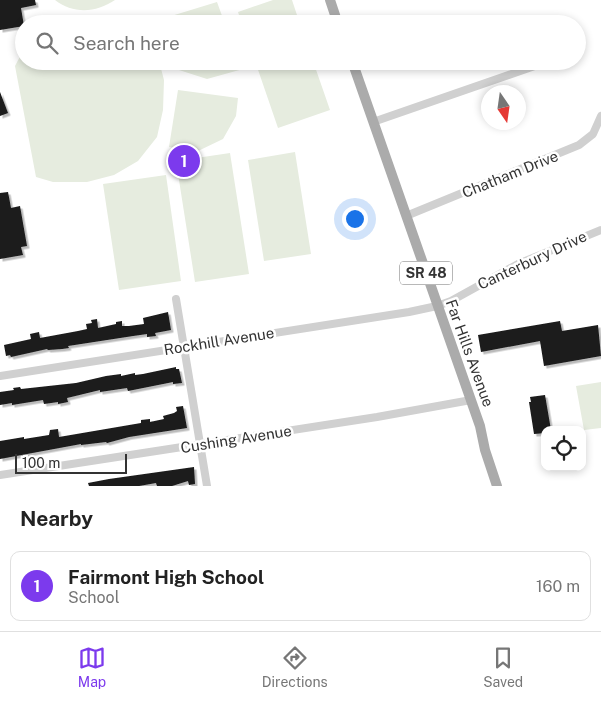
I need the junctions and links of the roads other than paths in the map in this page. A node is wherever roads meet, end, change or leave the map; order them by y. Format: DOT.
graph roads {
  1 [pos="330,0"];
  2 [pos="335,15"];
  3 [pos="355,70"];
  4 [pos="523,70"];
  5 [pos="601,116"];
  6 [pos="373,122"];
  7 [pos="406,216"];
  8 [pos="601,230"];
  9 [pos="176,299"];
  10 [pos="437,306"];
  11 [pos="184,346"];
  12 [pos="0,376"];
  13 [pos="471,400"];
  14 [pos="201,444"];
  15 [pos="0,475"];
  16 [pos="208,486"];
  17 [pos="497,486"];
  1 -- 2 [label="main road"];
  3 -- 6 [label="main road, Far Hills Avenue / SR 48"];
  4 -- 6 [label="street"];
  5 -- 7 [label="street, Chatham Drive"];
  6 -- 7 [label="main road, Far Hills Avenue / SR 48"];
  7 -- 10 [label="main road, Far Hills Avenue / SR 48"];
  8 -- 10 [label="street, Canterbury Drive"];
  9 -- 11 [label="street"];
  10 -- 11 [label="street, Rockhill Avenue"];
  10 -- 13 [label="main road, Far Hills Avenue / SR 48"];
  11 -- 12 [label="street, Rockhill Avenue"];
  11 -- 14 [label="street"];
  13 -- 14 [label="street, Cushing Avenue"];
  13 -- 17 [label="main road, Far Hills Avenue / SR 48"];
  14 -- 15 [label="street, Cushing Avenue"];
  14 -- 16 [label="street"];
}
